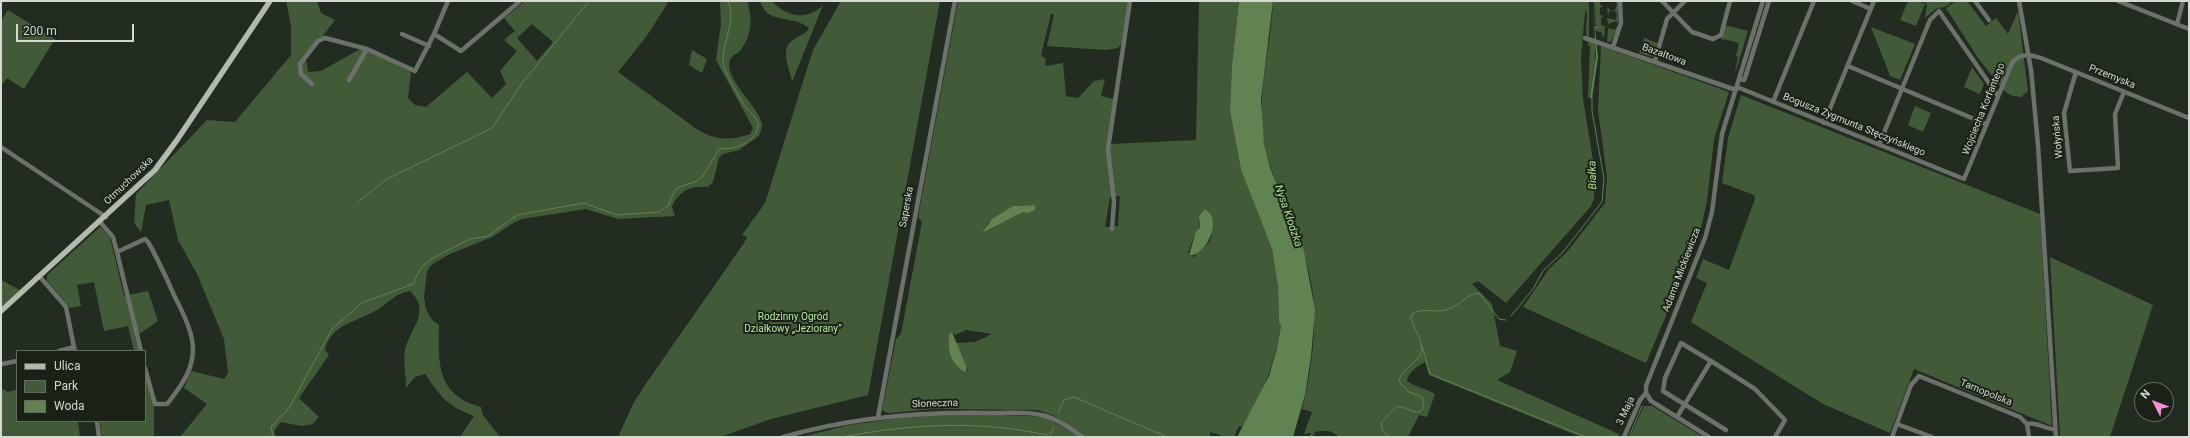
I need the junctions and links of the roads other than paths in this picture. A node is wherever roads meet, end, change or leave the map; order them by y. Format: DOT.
graph roads {
  1 [pos="270,1"];
  2 [pos="448,1"];
  3 [pos="520,1"];
  4 [pos="955,1"];
  5 [pos="1130,1"];
  6 [pos="1620,1"];
  7 [pos="1662,1"];
  8 [pos="1685,1"];
  9 [pos="1730,1"];
  10 [pos="1763,1"];
  11 [pos="1769,1"];
  12 [pos="1814,1"];
  13 [pos="1852,1"];
  14 [pos="1874,1"];
  15 [pos="1975,1"];
  16 [pos="2019,1"];
  17 [pos="2118,1"];
  18 [pos="2183,1"];
  19 [pos="2128,3"];
  20 [pos="1871,10"];
  21 [pos="1673,12"];
  22 [pos="1989,20"];
  23 [pos="2176,24"];
  24 [pos="2189,29"];
  25 [pos="402,34"];
  26 [pos="434,34"];
  27 [pos="1585,38"];
  28 [pos="429,46"];
  29 [pos="1613,47"];
  30 [pos="367,49"];
  31 [pos="2029,55"];
  32 [pos="1655,61"];
  33 [pos="1848,66"];
  34 [pos="2076,72"];
  35 [pos="1740,79"];
  36 [pos="349,80"];
  37 [pos="312,84"];
  38 [pos="1737,88"];
  39 [pos="1901,88"];
  40 [pos="2124,92"];
  41 [pos="1998,96"];
  42 [pos="1773,102"];
  43 [pos="2189,118"];
  44 [pos="1824,123"];
  45 [pos="1986,124"];
  46 [pos="1879,145"];
  47 [pos="1,147"];
  48 [pos="1964,179"];
  49 [pos="106,216"];
  50 [pos="100,222"];
  51 [pos="1112,229"];
  52 [pos="117,252"];
  53 [pos="40,277"];
  54 [pos="1,311"];
  55 [pos="74,349"];
  56 [pos="140,350"];
  57 [pos="16,361"];
  58 [pos="1711,361"];
  59 [pos="2,364"];
  60 [pos="146,372"];
  61 [pos="1646,394"];
  62 [pos="1685,404"];
  63 [pos="878,417"];
  64 [pos="1677,417"];
  65 [pos="97,422"];
  66 [pos="1897,424"];
  67 [pos="2027,424"];
  68 [pos="2055,428"];
  69 [pos="1726,430"];
  70 [pos="98,437"];
  71 [pos="784,437"];
  72 [pos="1083,437"];
  73 [pos="1624,437"];
  74 [pos="1709,437"];
  75 [pos="1776,437"];
  76 [pos="1892,437"];
  77 [pos="1932,437"];
  78 [pos="2029,437"];
  79 [pos="2056,437"];
  1 -- 49 [label="main road, Otmuchowska"];
  2 -- 26 [label="street"];
  3 -- 26 [label="street"];
  4 -- 63 [label="street, Saperska"];
  5 -- 51 [label="street"];
  6 -- 29 [label="street"];
  7 -- 21 [label="street"];
  8 -- 21 [label="street"];
  9 -- 21 [label="street"];
  10 -- 35 [label="street, Adama Mickiewicza"];
  11 -- 35 [label="street, Adama Mickiewicza"];
  12 -- 42 [label="street"];
  13 -- 20 [label="street"];
  14 -- 20 [label="street"];
  15 -- 22 [label="street"];
  16 -- 31 [label="street"];
  17 -- 19 [label="street"];
  18 -- 23 [label="street"];
  19 -- 23 [label="street"];
  20 -- 33 [label="street"];
  21 -- 32 [label="street"];
  23 -- 24 [label="street"];
  25 -- 28 [label="street"];
  26 -- 28 [label="street"];
  27 -- 29 [label="street, Bazaltowa"];
  28 -- 30 [label="street"];
  29 -- 32 [label="street, Bazaltowa"];
  30 -- 36 [label="street"];
  30 -- 37 [label="street"];
  31 -- 34 [label="street, Przemyska"];
  31 -- 41 [label="street, Wojciecha Korfantego"];
  31 -- 68 [label="street"];
  32 -- 38 [label="street, Bazaltowa"];
  33 -- 39 [label="street"];
  33 -- 44 [label="street"];
  34 -- 40 [label="street, Przemyska"];
  34 -- 40 [label="street, Wołyńska"];
  35 -- 38 [label="street, Adama Mickiewicza"];
  38 -- 42 [label="street, Bogusza Zygmunta Stęczyńskiego"];
  38 -- 61 [label="street, Adama Mickiewicza"];
  39 -- 41 [label="street"];
  39 -- 45 [label="street"];
  39 -- 46 [label="street"];
  40 -- 43 [label="street, Przemyska"];
  41 -- 45 [label="street, Wojciecha Korfantego"];
  42 -- 44 [label="street, Bogusza Zygmunta Stęczyńskiego"];
  44 -- 46 [label="street, Bogusza Zygmunta Stęczyńskiego"];
  45 -- 48 [label="street, Wojciecha Korfantego"];
  46 -- 48 [label="street, Bogusza Zygmunta Stęczyńskiego"];
  47 -- 49 [label="street"];
  49 -- 50 [label="main road, Otmuchowska"];
  50 -- 52 [label="street"];
  50 -- 53 [label="main road, Otmuchowska"];
  52 -- 56 [label="street"];
  52 -- 60 [label="street"];
  53 -- 54 [label="main road, Otmuchowska"];
  53 -- 55 [label="street"];
  57 -- 59 [label="street"];
  58 -- 62 [label="street"];
  58 -- 62 [label="street"];
  58 -- 75 [label="street"];
  61 -- 64 [label="street"];
  61 -- 73 [label="street, 3 Maja"];
  62 -- 64 [label="street"];
  62 -- 69 [label="street"];
  63 -- 71 [label="street, Słoneczna"];
  63 -- 72 [label="street, Słoneczna"];
  64 -- 74 [label="street"];
  65 -- 70 [label="street"];
  66 -- 67 [label="street, Tarnopolska"];
  66 -- 76 [label="street"];
  66 -- 77 [label="street"];
  67 -- 68 [label="street, Tarnopolska"];
  67 -- 78 [label="street"];
  68 -- 79 [label="street"];
}
